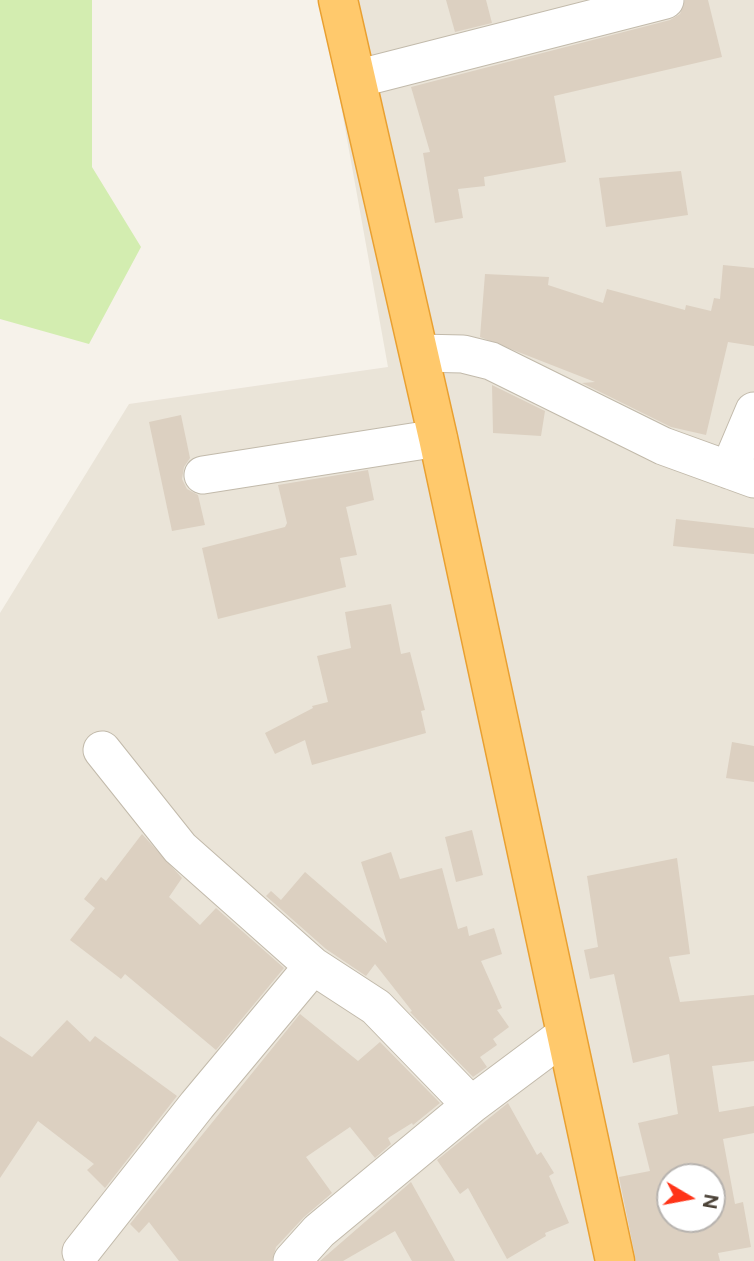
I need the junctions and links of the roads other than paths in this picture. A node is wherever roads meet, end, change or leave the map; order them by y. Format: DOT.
graph roads {
  1 [pos="338,0"];
  2 [pos="665,0"];
  3 [pos="356,79"];
  4 [pos="419,353"];
  5 [pos="754,411"];
  6 [pos="438,438"];
  7 [pos="741,474"];
  8 [pos="203,475"];
  9 [pos="102,750"];
  10 [pos="313,966"];
  11 [pos="566,1034"];
  12 [pos="471,1105"];
  13 [pos="81,1252"];
  14 [pos="292,1261"];
  15 [pos="615,1261"];
  1 -- 3 [label="highway"];
  2 -- 3 [label="street"];
  3 -- 4 [label="highway"];
  4 -- 6 [label="highway"];
  4 -- 7 [label="street"];
  5 -- 7 [label="street"];
  6 -- 8 [label="street"];
  6 -- 11 [label="highway"];
  9 -- 10 [label="street"];
  10 -- 12 [label="street"];
  10 -- 13 [label="street"];
  11 -- 12 [label="street"];
  11 -- 15 [label="highway"];
  12 -- 14 [label="street"];
}
